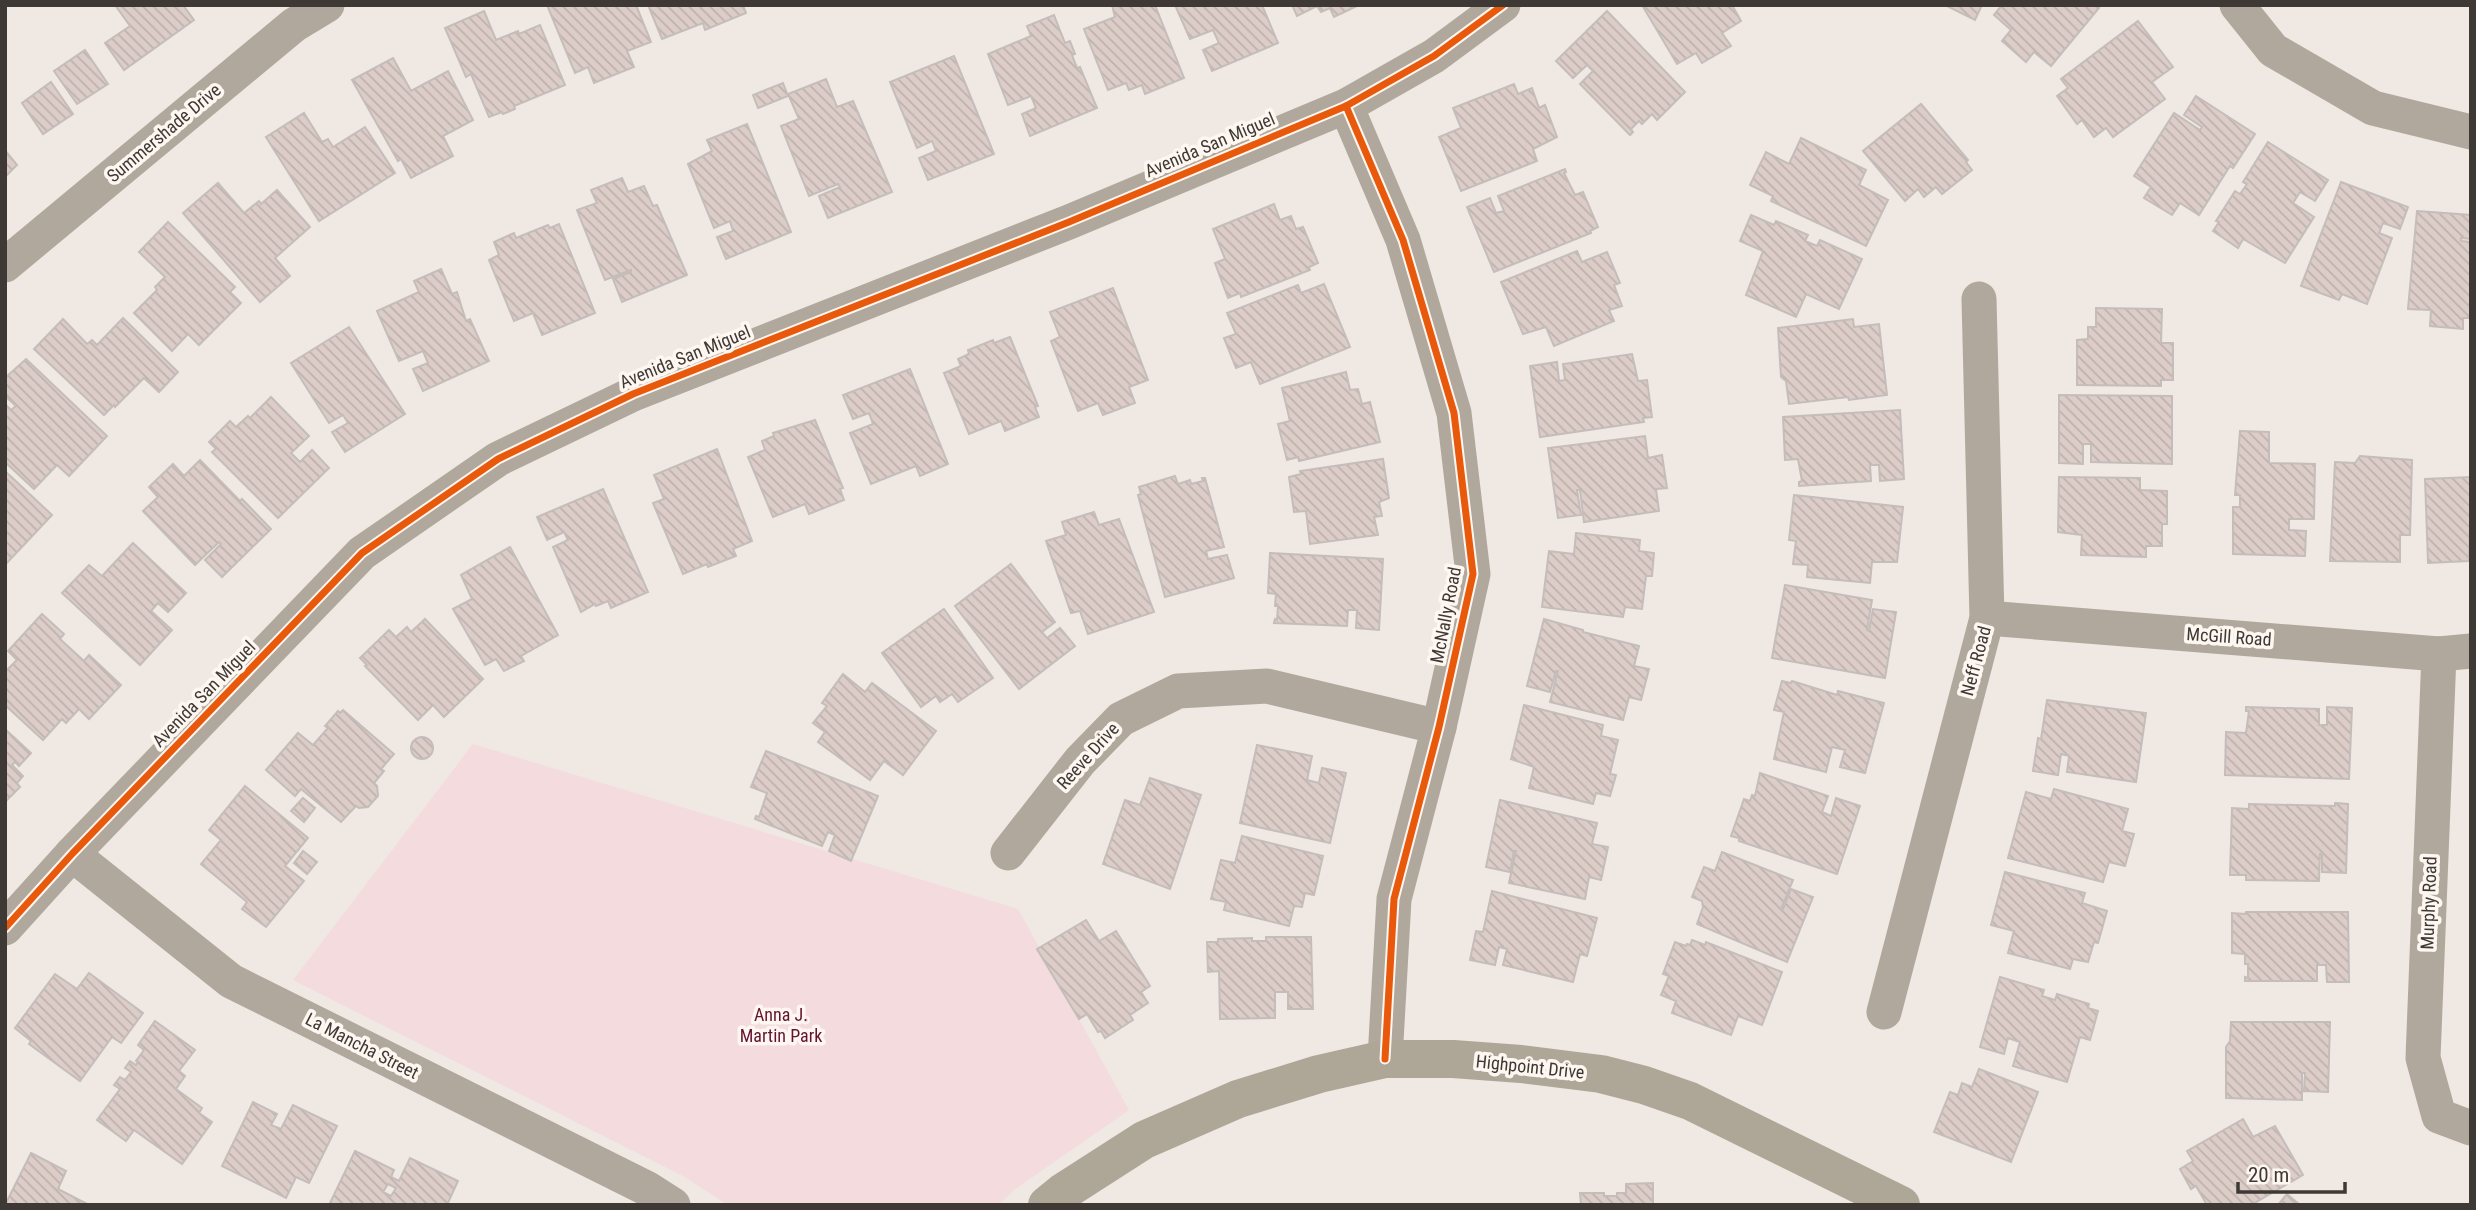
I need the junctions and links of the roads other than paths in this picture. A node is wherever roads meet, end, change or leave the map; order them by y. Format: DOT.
graph roads {
  1 [pos="327,5"];
  2 [pos="1503,5"];
  3 [pos="2238,5"];
  4 [pos="289,15"];
  5 [pos="1346,106"];
  6 [pos="2471,132"];
  7 [pos="5,265"];
  8 [pos="1979,299"];
  9 [pos="1987,618"];
  10 [pos="2455,652"];
  11 [pos="1438,727"];
  12 [pos="1008,853"];
  13 [pos="72,855"];
  14 [pos="5,928"];
  15 [pos="1884,1012"];
  16 [pos="1385,1059"];
  17 [pos="2471,1128"];
  18 [pos="673,1205"];
  19 [pos="1047,1205"];
  20 [pos="1902,1205"];
  1 -- 4 [label="street, Summershade Drive"];
  2 -- 5 [label="street, Avenida San Miguel"];
  3 -- 6 [label="street"];
  4 -- 7 [label="street, Summershade Drive"];
  5 -- 11 [label="street, McNally Road"];
  5 -- 13 [label="street, Avenida San Miguel"];
  8 -- 9 [label="street, Neff Road"];
  9 -- 10 [label="street, McGill Road"];
  9 -- 15 [label="street, Neff Road"];
  10 -- 17 [label="street, Murphy Road"];
  11 -- 12 [label="street, Reeve Drive"];
  11 -- 16 [label="street, McNally Road"];
  13 -- 14 [label="street, Avenida San Miguel"];
  13 -- 18 [label="street, La Mancha Street"];
  16 -- 19 [label="street, Highpoint Drive"];
  16 -- 20 [label="street, Highpoint Drive"];
}
